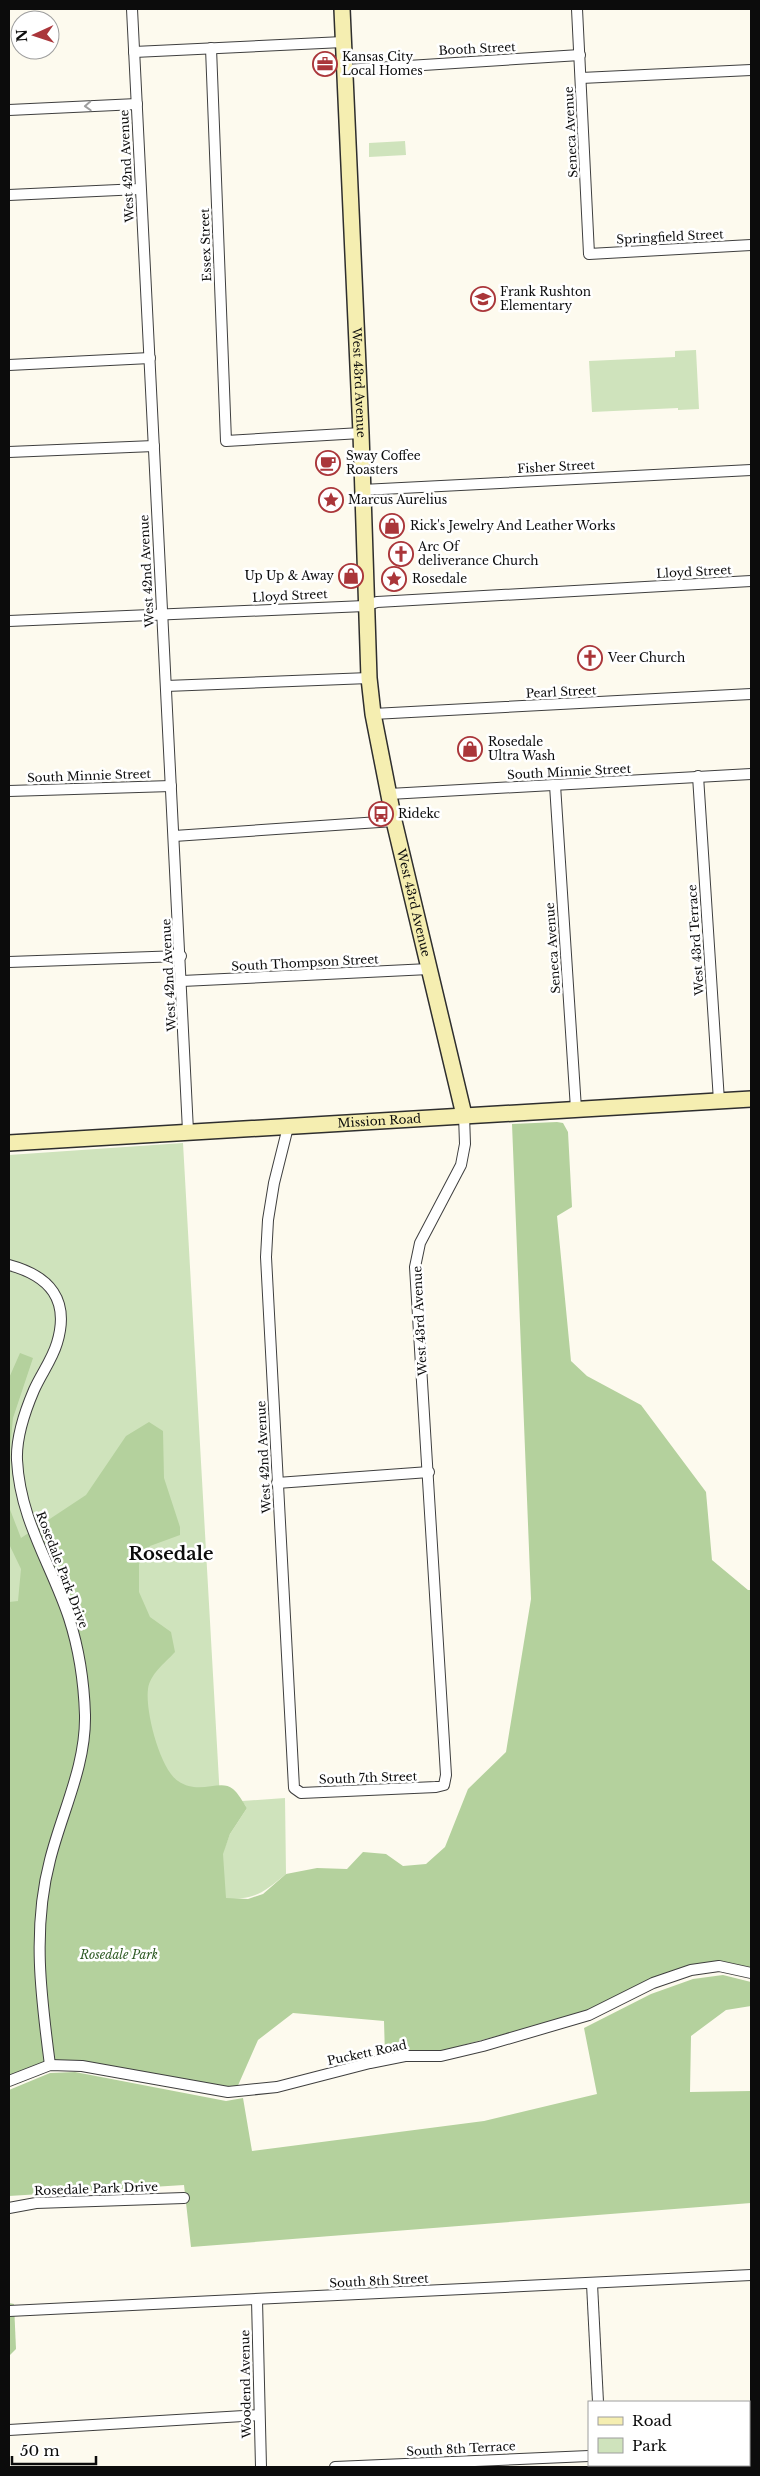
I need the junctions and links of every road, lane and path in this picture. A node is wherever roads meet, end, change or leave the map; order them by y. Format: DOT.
graph roads {
  1 [pos="132,9"];
  2 [pos="342,9"];
  3 [pos="578,9"];
  4 [pos="343,42"];
  5 [pos="211,48"];
  6 [pos="134,52"];
  7 [pos="580,55"];
  8 [pos="345,70"];
  9 [pos="751,70"];
  10 [pos="581,78"];
  11 [pos="137,104"];
  12 [pos="9,110"];
  13 [pos="140,189"];
  14 [pos="9,195"];
  15 [pos="751,245"];
  16 [pos="589,254"];
  17 [pos="150,358"];
  18 [pos="9,365"];
  19 [pos="361,433"];
  20 [pos="154,446"];
  21 [pos="9,452"];
  22 [pos="751,470"];
  23 [pos="362,490"];
  24 [pos="751,581"];
  25 [pos="365,606"];
  26 [pos="162,615"];
  27 [pos="9,621"];
  28 [pos="369,678"];
  29 [pos="166,686"];
  30 [pos="751,694"];
  31 [pos="373,714"];
  32 [pos="751,774"];
  33 [pos="698,776"];
  34 [pos="555,785"];
  35 [pos="171,786"];
  36 [pos="9,792"];
  37 [pos="389,794"];
  38 [pos="394,821"];
  39 [pos="174,836"];
  40 [pos="181,956"];
  41 [pos="9,962"];
  42 [pos="429,969"];
  43 [pos="182,982"];
  44 [pos="751,1100"];
  45 [pos="719,1101"];
  46 [pos="576,1109"];
  47 [pos="464,1115"];
  48 [pos="288,1127"];
  49 [pos="188,1131"];
  50 [pos="9,1143"];
  51 [pos="9,1265"];
  52 [pos="429,1472"];
  53 [pos="277,1483"];
  54 [pos="444,1785"];
  55 [pos="294,1788"];
  56 [pos="751,1974"];
  57 [pos="50,2065"];
  58 [pos="9,2081"];
  59 [pos="184,2198"];
  60 [pos="9,2208"];
  61 [pos="751,2275"];
  62 [pos="592,2284"];
  63 [pos="257,2300"];
  64 [pos="9,2311"];
  65 [pos="598,2401"];
  66 [pos="260,2415"];
  67 [pos="9,2430"];
  68 [pos="588,2456"];
  69 [pos="261,2467"];
  70 [pos="335,2467"];
  1 -- 6 [label="street, West 42nd Avenue"];
  2 -- 4 [label="street, West 43rd Avenue"];
  3 -- 7 [label="street, Seneca Avenue"];
  4 -- 5 [label="street"];
  4 -- 8 [label="street, West 43rd Avenue"];
  5 -- 6 [label="street"];
  5 -- 19 [label="street, Essex Street"];
  6 -- 11 [label="street, West 42nd Avenue"];
  7 -- 8 [label="street, Booth Street"];
  7 -- 10 [label="street, Seneca Avenue"];
  8 -- 19 [label="street, West 43rd Avenue"];
  9 -- 10 [label="street"];
  10 -- 16 [label="street, Seneca Avenue"];
  11 -- 12 [label="street, one-way"];
  11 -- 13 [label="street, West 42nd Avenue"];
  13 -- 14 [label="street"];
  13 -- 17 [label="street, West 42nd Avenue"];
  15 -- 16 [label="street, Springfield Street"];
  17 -- 18 [label="street"];
  17 -- 20 [label="street, West 42nd Avenue"];
  19 -- 23 [label="street, West 43rd Avenue"];
  20 -- 21 [label="street"];
  20 -- 26 [label="street, West 42nd Avenue"];
  22 -- 23 [label="street, Fisher Street"];
  23 -- 25 [label="street, West 43rd Avenue"];
  24 -- 25 [label="street, Lloyd Street"];
  25 -- 26 [label="street, Lloyd Street"];
  25 -- 28 [label="street, West 43rd Avenue"];
  26 -- 27 [label="street, Lloyd Street"];
  26 -- 29 [label="street, West 42nd Avenue"];
  28 -- 29 [label="street"];
  28 -- 31 [label="street, West 43rd Avenue"];
  29 -- 35 [label="street, West 42nd Avenue"];
  30 -- 31 [label="street, Pearl Street"];
  31 -- 37 [label="street, West 43rd Avenue"];
  32 -- 33 [label="street, South Minnie Street"];
  33 -- 34 [label="street, South Minnie Street"];
  33 -- 45 [label="street, West 43rd Terrace"];
  34 -- 37 [label="street, South Minnie Street"];
  34 -- 46 [label="street, Seneca Avenue"];
  35 -- 36 [label="street, South Minnie Street"];
  35 -- 39 [label="street, West 42nd Avenue"];
  37 -- 38 [label="street, West 43rd Avenue"];
  38 -- 39 [label="street"];
  38 -- 42 [label="street, West 43rd Avenue"];
  39 -- 40 [label="street, West 42nd Avenue"];
  40 -- 41 [label="street"];
  40 -- 43 [label="street, West 42nd Avenue"];
  42 -- 43 [label="street, South Thompson Street"];
  42 -- 47 [label="street, West 43rd Avenue"];
  43 -- 49 [label="street, West 42nd Avenue"];
  44 -- 45 [label="street, Mission Road"];
  45 -- 46 [label="street, Mission Road"];
  46 -- 47 [label="street, Mission Road"];
  47 -- 48 [label="street, Mission Road"];
  47 -- 52 [label="street, West 43rd Avenue"];
  48 -- 49 [label="street, Mission Road"];
  48 -- 53 [label="street, West 42nd Avenue"];
  49 -- 50 [label="street, Mission Road"];
  51 -- 57 [label="street, Rosedale Park Drive"];
  52 -- 53 [label="street"];
  52 -- 54 [label="street, West 43rd Avenue"];
  53 -- 55 [label="street, West 42nd Avenue"];
  54 -- 55 [label="street, South 7th Street"];
  56 -- 57 [label="street, Puckett Road"];
  57 -- 58 [label="street, Puckett Road"];
  59 -- 60 [label="street, Rosedale Park Drive"];
  61 -- 62 [label="street, South 8th Street"];
  62 -- 63 [label="street, South 8th Street"];
  62 -- 65 [label="street"];
  63 -- 64 [label="street, South 8th Street"];
  63 -- 66 [label="street, Woodend Avenue"];
  66 -- 67 [label="street"];
  66 -- 69 [label="street, Woodend Avenue"];
  68 -- 70 [label="street, South 8th Terrace"];
}
